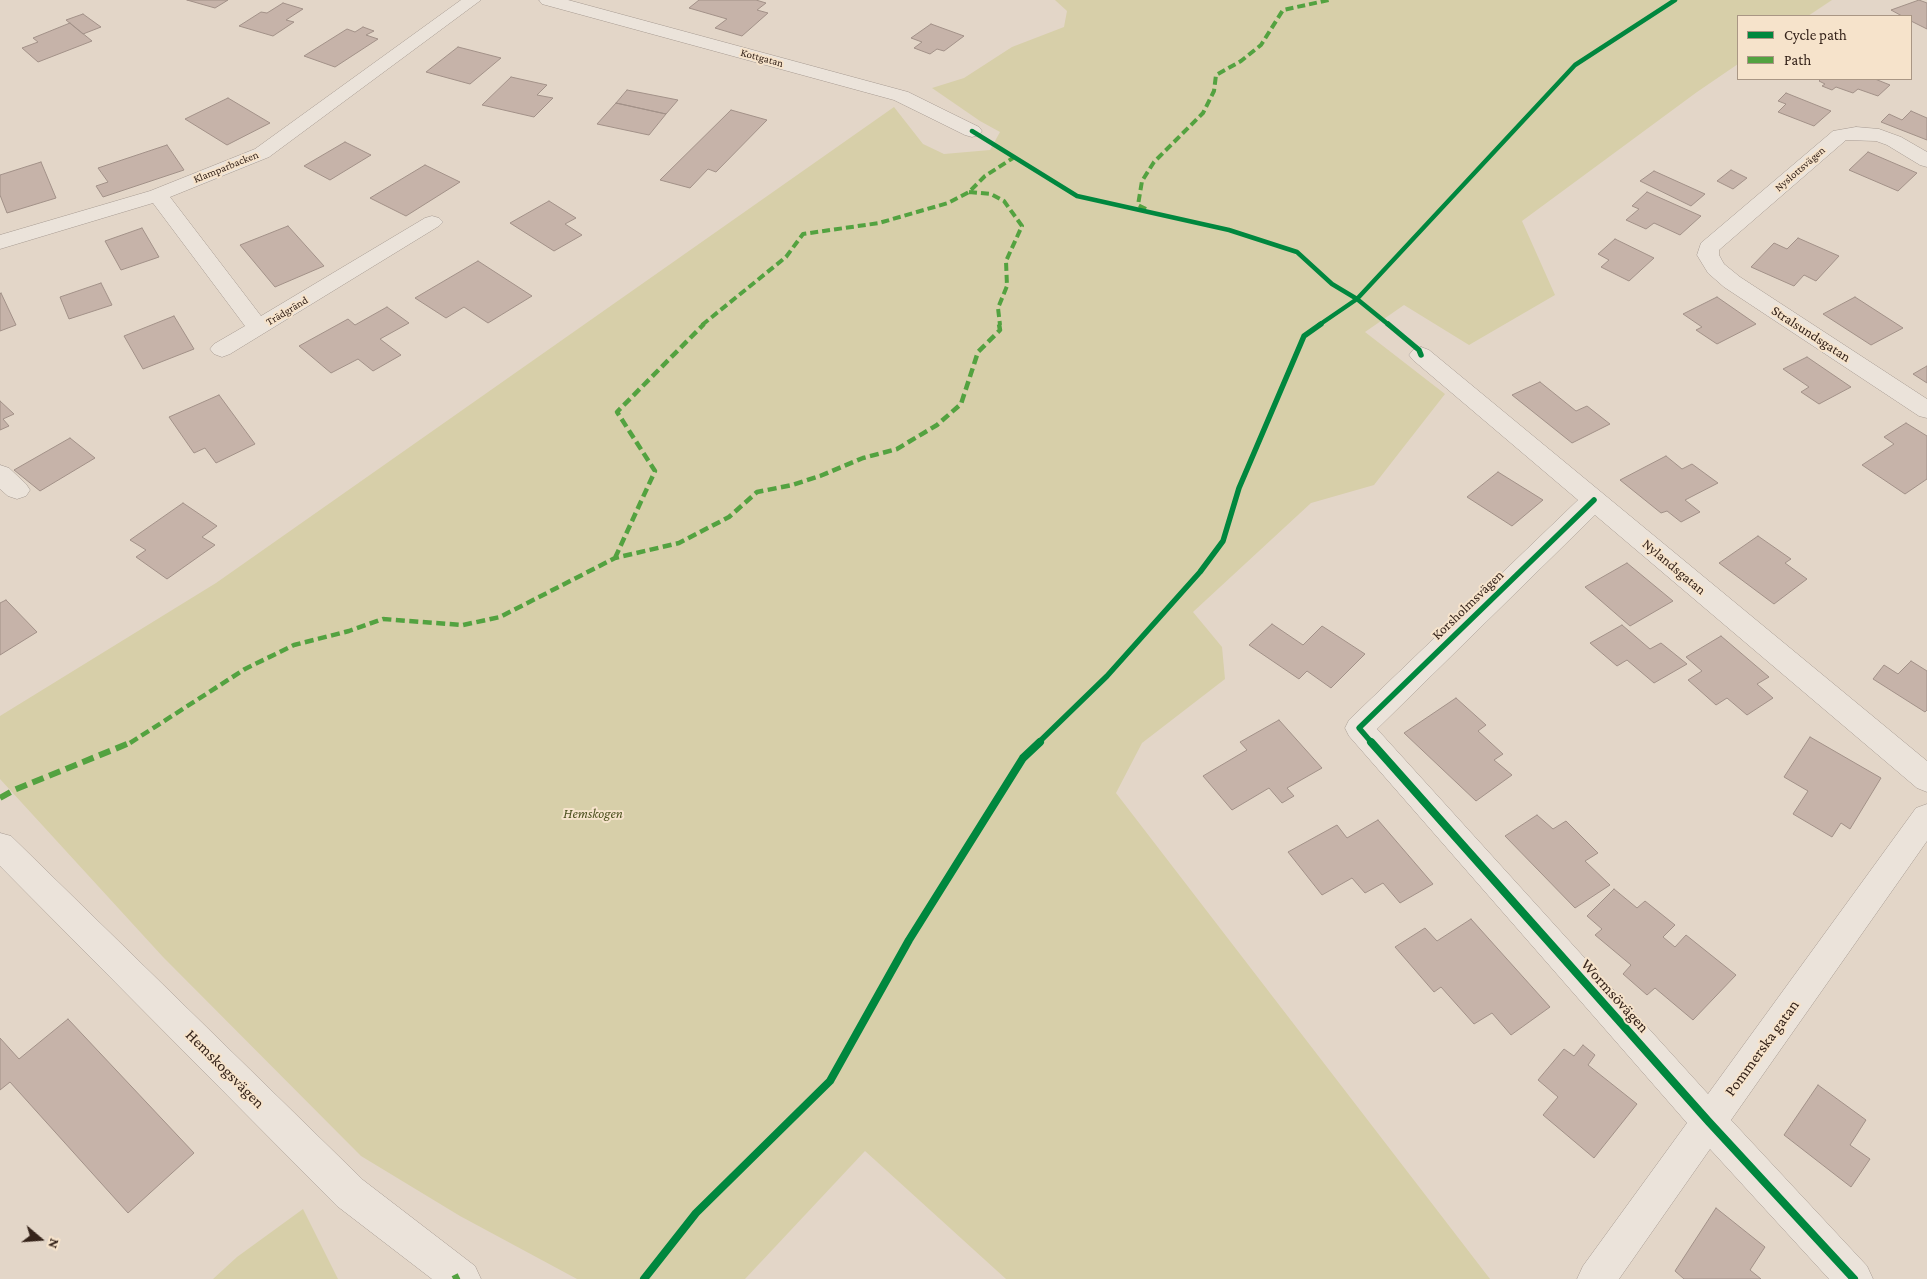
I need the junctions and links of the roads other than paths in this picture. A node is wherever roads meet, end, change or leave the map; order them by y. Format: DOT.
graph roads {
  1 [pos="472,0"];
  2 [pos="548,0"];
  3 [pos="972,131"];
  4 [pos="1927,160"];
  5 [pos="157,195"];
  6 [pos="432,222"];
  7 [pos="0,242"];
  8 [pos="1709,248"];
  9 [pos="258,328"];
  10 [pos="222,350"];
  11 [pos="1422,355"];
  12 [pos="1927,410"];
  13 [pos="1594,500"];
  14 [pos="1359,728"];
  15 [pos="1927,779"];
  16 [pos="1927,817"];
  17 [pos="0,846"];
  18 [pos="1709,1122"];
  19 [pos="462,1279"];
  20 [pos="1596,1279"];
  21 [pos="1854,1279"];
  1 -- 5 [label="street, Klamparbacken"];
  2 -- 3 [label="street, Kottgatan"];
  4 -- 8 [label="street, Nyslottsvägen"];
  5 -- 7 [label="street, Klamparbacken"];
  5 -- 9 [label="street, Trädgränd"];
  6 -- 9 [label="street, Trädgränd"];
  8 -- 12 [label="street, Stralsundsgatan"];
  9 -- 10 [label="street"];
  11 -- 13 [label="street, Nylandsgatan"];
  13 -- 14 [label="street, Korsholmsvägen"];
  13 -- 15 [label="street, Nylandsgatan"];
  14 -- 18 [label="street, Wormsövägen"];
  16 -- 18 [label="street, Pommerska gatan"];
  17 -- 19 [label="street, Hemskogsvägen"];
  18 -- 20 [label="street, Pommerska gatan"];
  18 -- 21 [label="street, Wormsövägen"];
}
